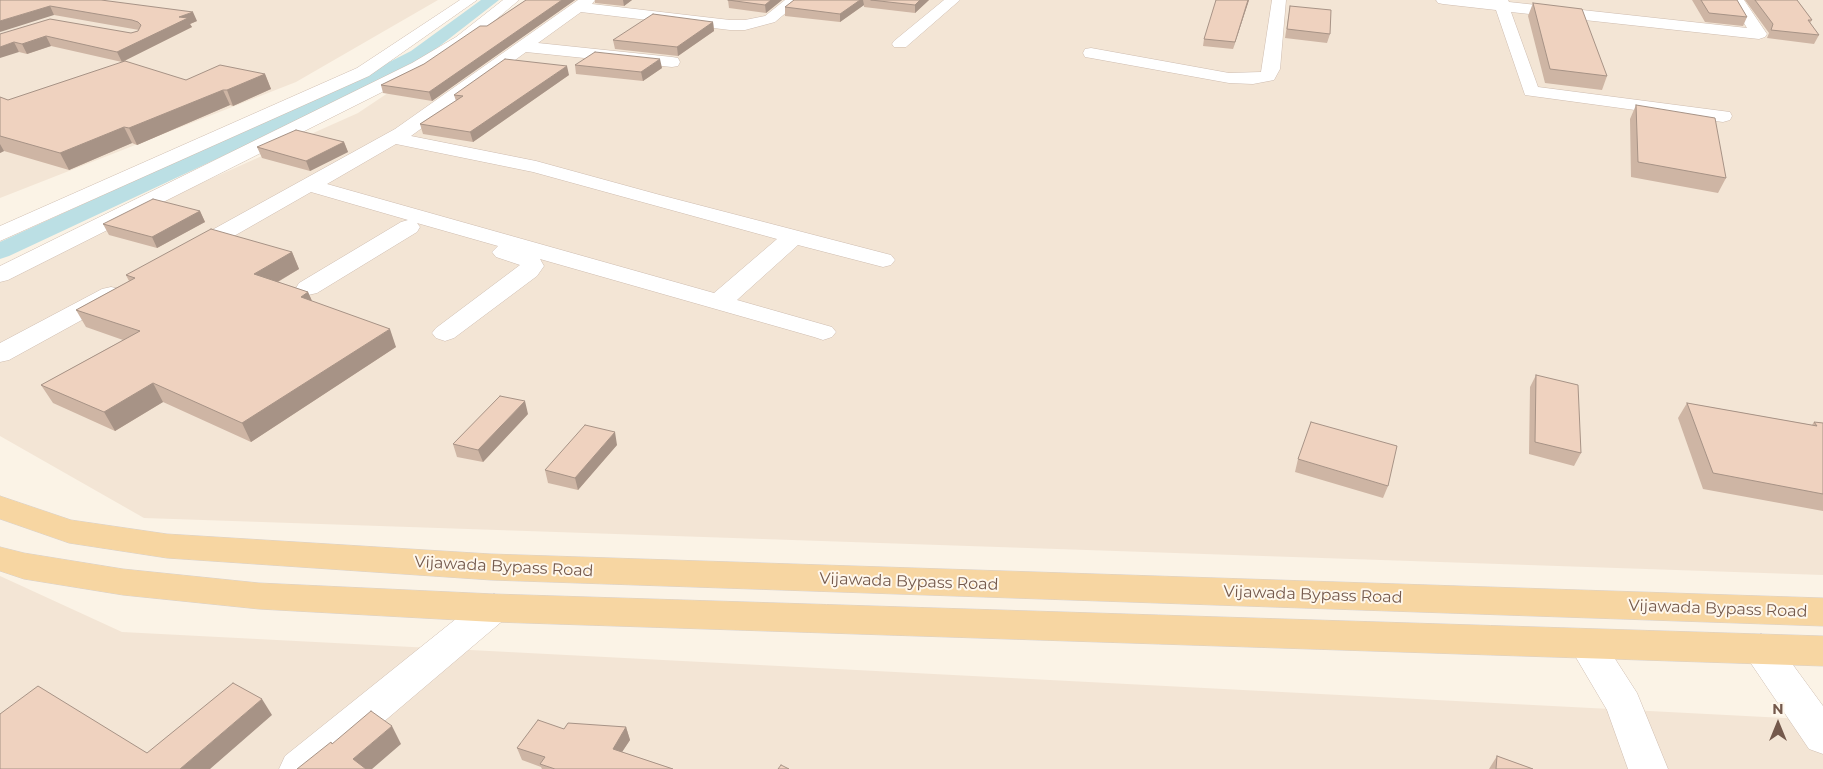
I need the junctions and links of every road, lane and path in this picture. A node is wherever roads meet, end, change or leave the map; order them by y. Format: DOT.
graph roads {
  1 [pos="470,0"];
  2 [pos="512,0"];
  3 [pos="794,0"];
  4 [pos="953,0"];
  5 [pos="1279,0"];
  6 [pos="1443,0"];
  7 [pos="1737,0"];
  8 [pos="583,3"];
  9 [pos="1502,3"];
  10 [pos="677,5"];
  11 [pos="661,16"];
  12 [pos="900,44"];
  13 [pos="524,47"];
  14 [pos="1091,53"];
  15 [pos="672,62"];
  16 [pos="1723,116"];
  17 [pos="393,138"];
  18 [pos="299,190"];
  19 [pos="409,227"];
  20 [pos="0,234"];
  21 [pos="794,237"];
  22 [pos="178,258"];
  23 [pos="883,260"];
  24 [pos="0,275"];
  25 [pos="127,286"];
  26 [pos="308,288"];
  27 [pos="719,302"];
  28 [pos="823,332"];
  29 [pos="446,333"];
  30 [pos="0,354"];
  31 [pos="0,508"];
  32 [pos="0,559"];
  33 [pos="494,608"];
  34 [pos="1823,612"];
  35 [pos="1586,644"];
  36 [pos="1761,649"];
  37 [pos="1823,651"];
  38 [pos="1823,738"];
  39 [pos="299,769"];
  40 [pos="1648,769"];
  1 -- 20 [label="street"];
  2 -- 24 [label="street"];
  3 -- 11 [label="street"];
  4 -- 12 [label="street"];
  5 -- 14 [label="street"];
  6 -- 9 [label="street"];
  7 -- 9 [label="street"];
  8 -- 11 [label="street"];
  8 -- 13 [label="street"];
  9 -- 16 [label="street"];
  10 -- 11 [label="street"];
  13 -- 15 [label="street"];
  13 -- 17 [label="street"];
  17 -- 18 [label="street"];
  17 -- 21 [label="street"];
  18 -- 19 [label="street"];
  18 -- 22 [label="street"];
  18 -- 27 [label="street"];
  19 -- 26 [label="street"];
  19 -- 29 [label="street"];
  21 -- 23 [label="street"];
  21 -- 27 [label="street"];
  25 -- 30 [label="street"];
  27 -- 28 [label="street"];
  31 -- 34 [label="main road, Vijawada Bypass Road"];
  32 -- 33 [label="main road"];
  33 -- 35 [label="main road"];
  33 -- 39 [label="street"];
  35 -- 36 [label="main road"];
  35 -- 40 [label="street"];
  36 -- 37 [label="main road"];
  36 -- 38 [label="street"];
}
